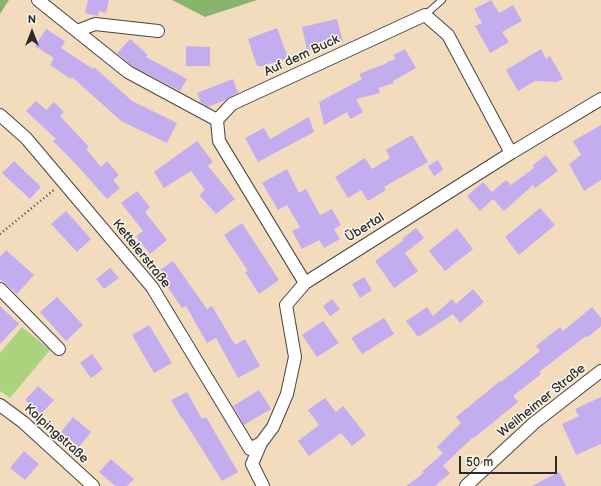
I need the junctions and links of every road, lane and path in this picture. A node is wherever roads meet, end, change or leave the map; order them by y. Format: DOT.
graph roads {
  1 [pos="38,0"];
  2 [pos="442,0"];
  3 [pos="424,15"];
  4 [pos="77,31"];
  5 [pos="158,31"];
  6 [pos="601,99"];
  7 [pos="0,115"];
  8 [pos="217,120"];
  9 [pos="511,153"];
  10 [pos="63,182"];
  11 [pos="0,234"];
  12 [pos="305,283"];
  13 [pos="0,289"];
  14 [pos="58,349"];
  15 [pos="601,371"];
  16 [pos="0,405"];
  17 [pos="261,443"];
  18 [pos="250,449"];
  19 [pos="93,486"];
  20 [pos="263,486"];
  21 [pos="466,486"];
  1 -- 4 [label="street"];
  2 -- 3 [label="lane"];
  3 -- 8 [label="street, Auf dem Buck"];
  3 -- 9 [label="street"];
  4 -- 5 [label="street"];
  4 -- 8 [label="street"];
  6 -- 9 [label="street, Übertal"];
  7 -- 10 [label="street, Kettelerstraße"];
  8 -- 12 [label="street"];
  9 -- 12 [label="street, Übertal"];
  10 -- 11 [label="path"];
  10 -- 18 [label="street, Kettelerstraße"];
  12 -- 17 [label="street, Übertal"];
  13 -- 14 [label="street"];
  15 -- 21 [label="street, Weilheimer Straße"];
  16 -- 19 [label="street, Kolpingstraße"];
  17 -- 18 [label="street, Übertal"];
  17 -- 20 [label="street"];
}
